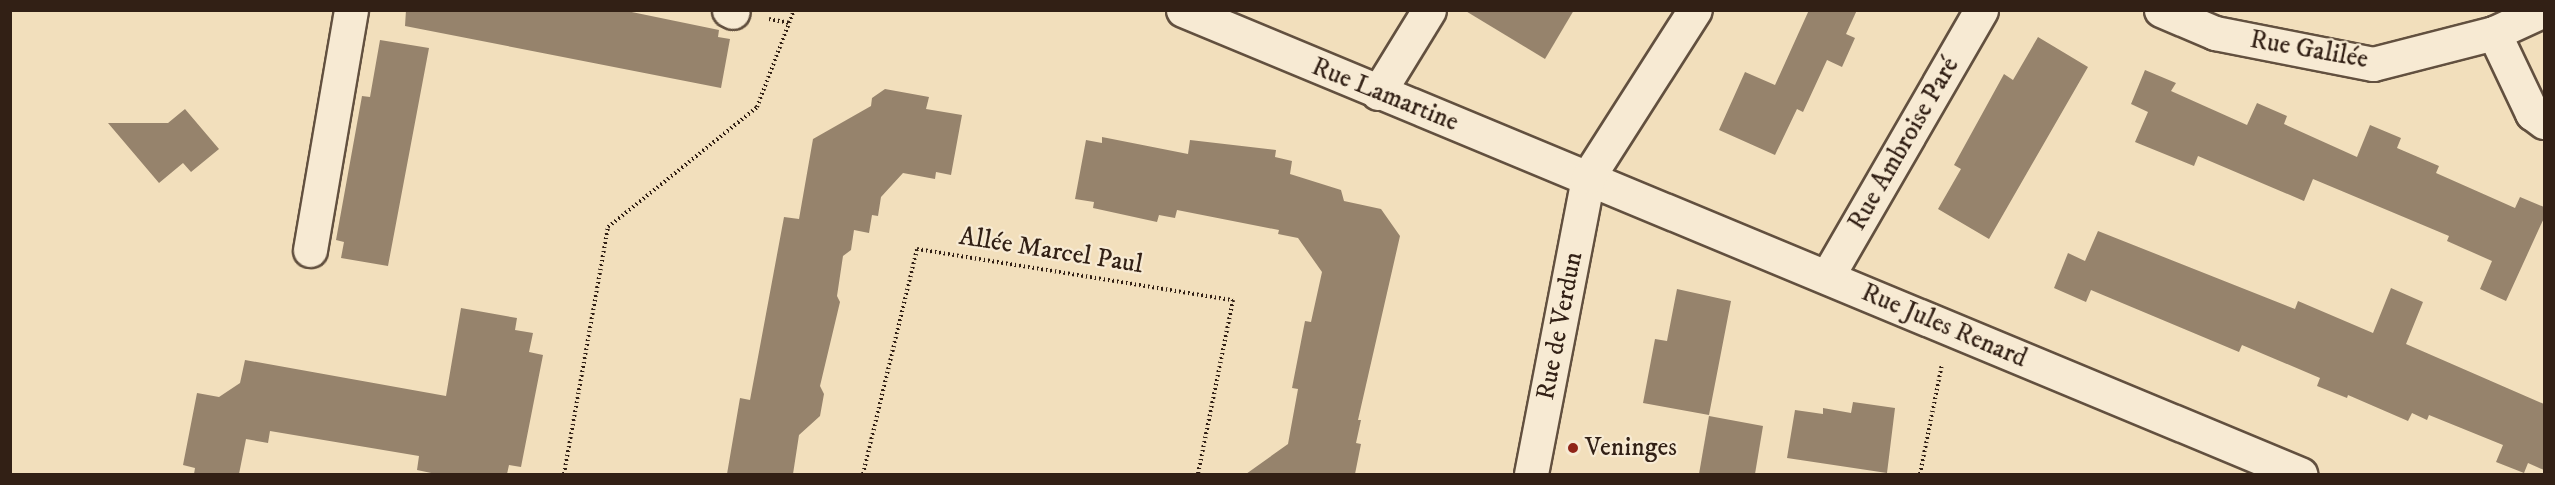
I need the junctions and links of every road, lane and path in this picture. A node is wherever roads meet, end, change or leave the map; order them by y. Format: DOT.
graph roads {
  1 [pos="351,10"];
  2 [pos="794,10"];
  3 [pos="1183,10"];
  4 [pos="1429,10"];
  5 [pos="1695,10"];
  6 [pos="1981,10"];
  7 [pos="2161,10"];
  8 [pos="2544,10"];
  9 [pos="2494,33"];
  10 [pos="1378,93"];
  11 [pos="2544,122"];
  12 [pos="1588,177"];
  13 [pos="310,250"];
  14 [pos="1827,277"];
  15 [pos="1949,328"];
  16 [pos="564,474"];
  17 [pos="863,474"];
  18 [pos="1198,474"];
  19 [pos="1531,474"];
  20 [pos="1920,474"];
  21 [pos="2300,474"];
  1 -- 13 [label="street"];
  2 -- 16 [label="path"];
  3 -- 10 [label="street, Rue Lamartine"];
  4 -- 10 [label="street"];
  5 -- 12 [label="street"];
  6 -- 14 [label="street, Rue Ambroise Paré"];
  7 -- 9 [label="street, Rue Galilée"];
  8 -- 9 [label="street, Rue Galilée"];
  9 -- 11 [label="street"];
  10 -- 12 [label="street, Rue Lamartine"];
  12 -- 14 [label="street, Rue Jules Renard"];
  12 -- 19 [label="street, Rue de Verdun"];
  14 -- 15 [label="street, Rue Jules Renard"];
  15 -- 20 [label="path"];
  15 -- 21 [label="street, Rue Jules Renard"];
  17 -- 18 [label="path, Allée Marcel Paul"];
}
